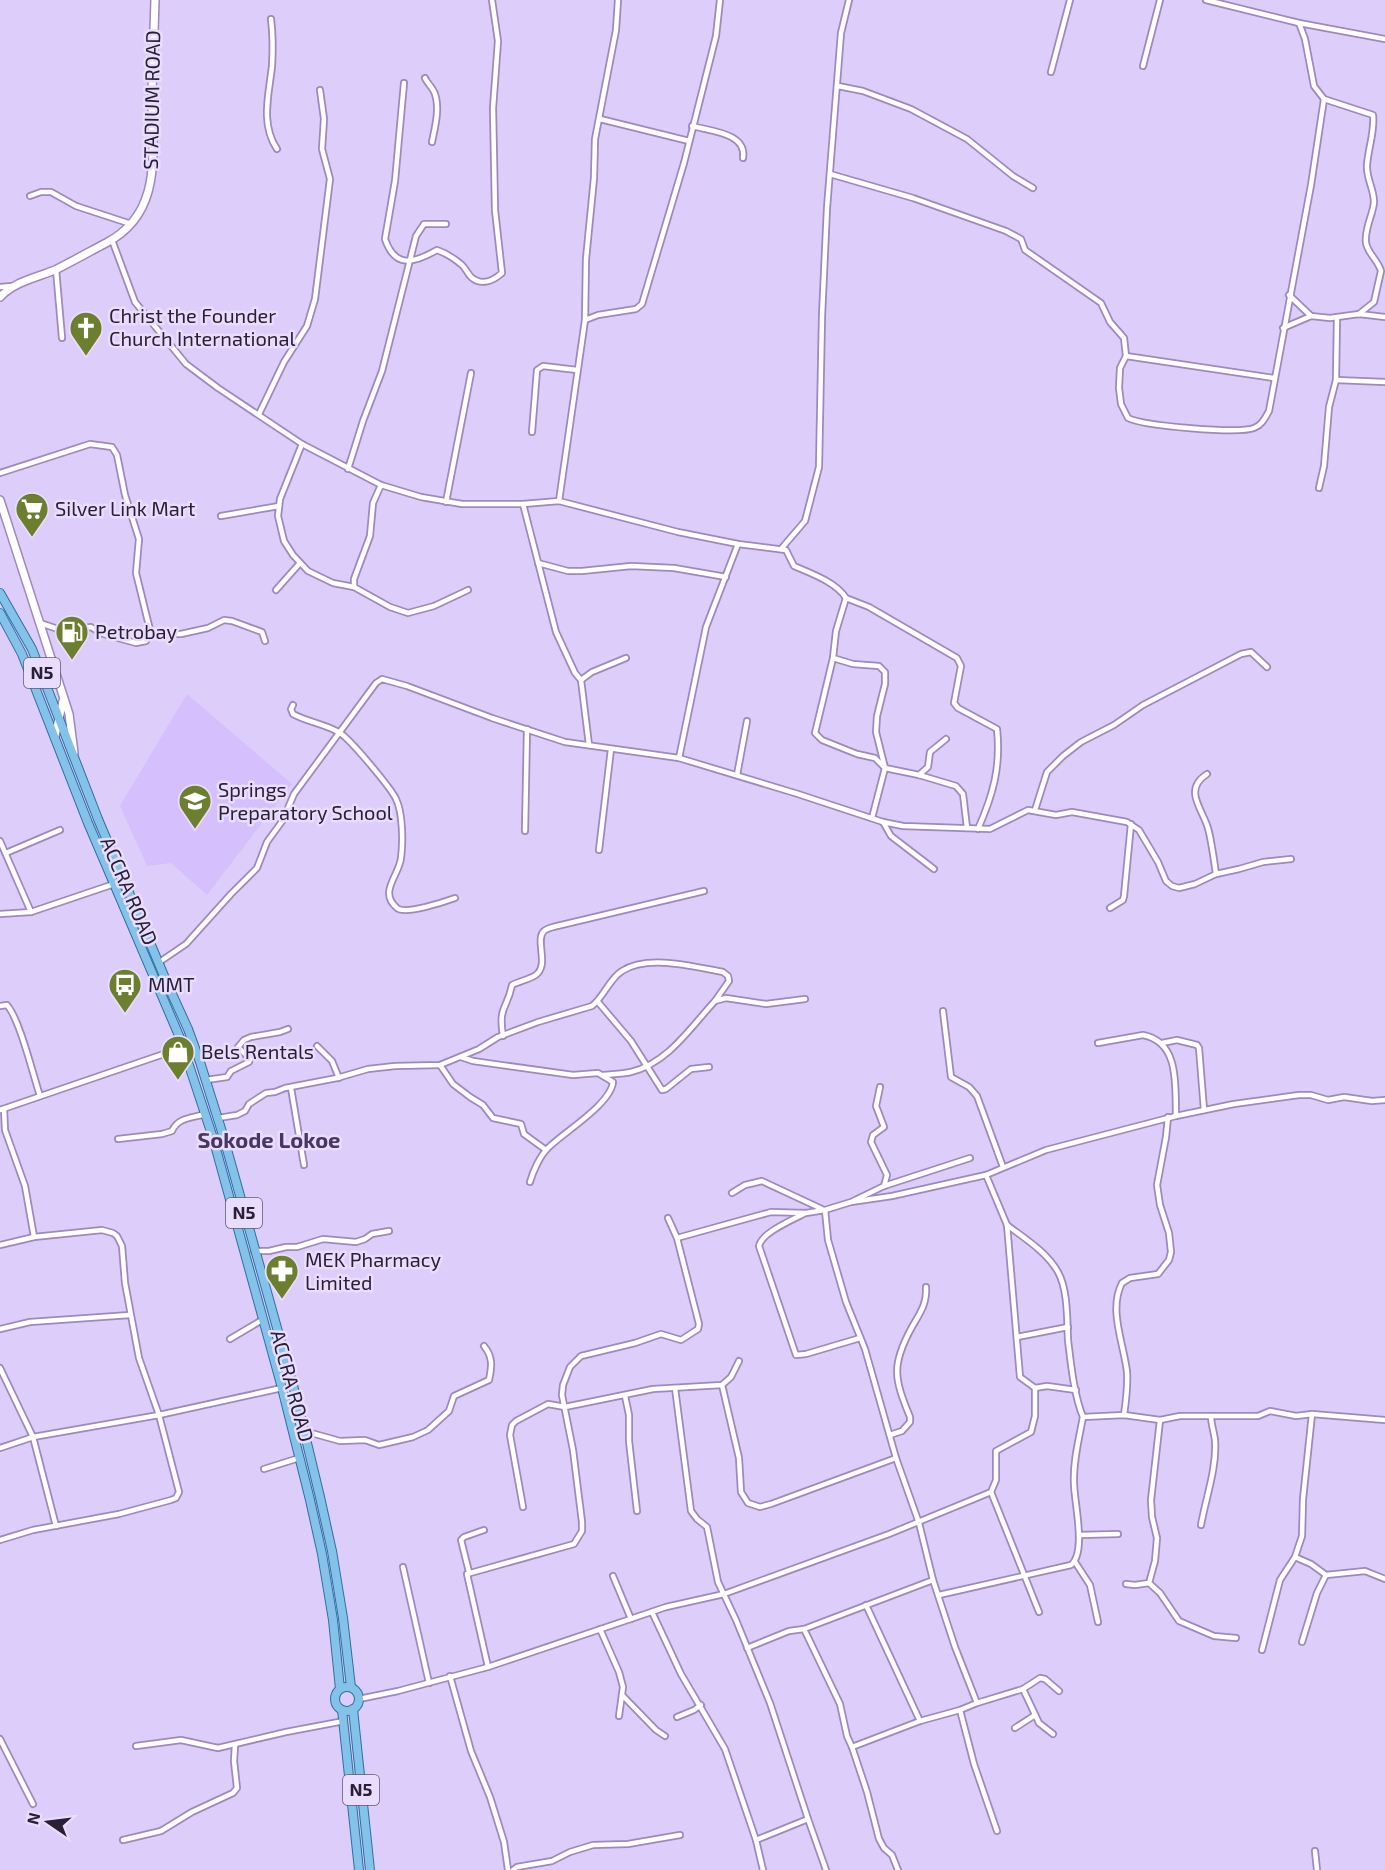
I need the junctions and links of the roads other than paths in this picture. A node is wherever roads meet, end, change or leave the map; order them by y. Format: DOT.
graph roads {
  1 [pos="154,0"];
  2 [pos="492,0"];
  3 [pos="618,0"];
  4 [pos="720,0"];
  5 [pos="849,0"];
  6 [pos="1070,0"];
  7 [pos="1160,0"];
  8 [pos="1206,0"];
  9 [pos="271,19"];
  10 [pos="1299,23"];
  11 [pos="1385,39"];
  12 [pos="1143,66"];
  13 [pos="1052,72"];
  14 [pos="425,78"];
  15 [pos="404,83"];
  16 [pos="838,86"];
  17 [pos="320,90"];
  18 [pos="1324,99"];
  19 [pos="600,119"];
  20 [pos="692,126"];
  21 [pos="688,141"];
  22 [pos="432,142"];
  23 [pos="277,149"];
  24 [pos="743,158"];
  25 [pos="830,174"];
  26 [pos="1033,188"];
  27 [pos="30,196"];
  28 [pos="131,224"];
  29 [pos="446,224"];
  30 [pos="112,240"];
  31 [pos="408,261"];
  32 [pos="56,269"];
  33 [pos="13,286"];
  34 [pos="0,287"];
  35 [pos="1289,295"];
  36 [pos="0,297"];
  37 [pos="1359,314"];
  38 [pos="1311,316"];
  39 [pos="1336,317"];
  40 [pos="1385,317"];
  41 [pos="585,320"];
  42 [pos="1283,328"];
  43 [pos="62,338"];
  44 [pos="1126,356"];
  45 [pos="577,370"];
  46 [pos="471,373"];
  47 [pos="1274,378"];
  48 [pos="1336,380"];
  49 [pos="1385,382"];
  50 [pos="259,414"];
  51 [pos="532,432"];
  52 [pos="302,444"];
  53 [pos="348,469"];
  54 [pos="0,473"];
  55 [pos="381,484"];
  56 [pos="1319,488"];
  57 [pos="0,500"];
  58 [pos="559,501"];
  59 [pos="446,502"];
  60 [pos="523,504"];
  61 [pos="279,506"];
  62 [pos="221,516"];
  63 [pos="738,544"];
  64 [pos="782,549"];
  65 [pos="300,563"];
  66 [pos="538,563"];
  67 [pos="726,577"];
  68 [pos="354,587"];
  69 [pos="276,590"];
  70 [pos="468,590"];
  71 [pos="0,593"];
  72 [pos="846,598"];
  73 [pos="0,613"];
  74 [pos="40,623"];
  75 [pos="151,634"];
  76 [pos="265,641"];
  77 [pos="626,658"];
  78 [pos="833,658"];
  79 [pos="1267,667"];
  80 [pos="581,680"];
  81 [pos="64,698"];
  82 [pos="293,705"];
  83 [pos="60,721"];
  84 [pos="747,722"];
  85 [pos="526,729"];
  86 [pos="340,733"];
  87 [pos="55,736"];
  88 [pos="946,739"];
  89 [pos="589,745"];
  90 [pos="611,749"];
  91 [pos="74,757"];
  92 [pos="679,758"];
  93 [pos="885,768"];
  94 [pos="1207,774"];
  95 [pos="737,775"];
  96 [pos="919,775"];
  97 [pos="1035,810"];
  98 [pos="872,818"];
  99 [pos="883,822"];
  100 [pos="1131,824"];
  101 [pos="967,828"];
  102 [pos="978,828"];
  103 [pos="60,830"];
  104 [pos="525,831"];
  105 [pos="0,841"];
  106 [pos="600,850"];
  107 [pos="6,853"];
  108 [pos="1291,859"];
  109 [pos="934,869"];
  110 [pos="1216,874"];
  111 [pos="114,884"];
  112 [pos="704,891"];
  113 [pos="455,898"];
  114 [pos="1110,908"];
  115 [pos="31,912"];
  116 [pos="0,914"];
  117 [pos="158,963"];
  118 [pos="148,967"];
  119 [pos="805,999"];
  120 [pos="715,1001"];
  121 [pos="598,1002"];
  122 [pos="0,1006"];
  123 [pos="943,1011"];
  124 [pos="288,1029"];
  125 [pos="503,1036"];
  126 [pos="1098,1043"];
  127 [pos="1162,1043"];
  128 [pos="194,1044"];
  129 [pos="316,1046"];
  130 [pos="184,1048"];
  131 [pos="461,1057"];
  132 [pos="440,1065"];
  133 [pos="648,1066"];
  134 [pos="709,1067"];
  135 [pos="602,1075"];
  136 [pos="339,1078"];
  137 [pos="206,1080"];
  138 [pos="880,1087"];
  139 [pos="291,1088"];
  140 [pos="40,1096"];
  141 [pos="1385,1100"];
  142 [pos="2,1110"];
  143 [pos="1204,1110"];
  144 [pos="205,1114"];
  145 [pos="1176,1116"];
  146 [pos="1168,1117"];
  147 [pos="218,1118"];
  148 [pos="118,1139"];
  149 [pos="546,1150"];
  150 [pos="970,1158"];
  151 [pos="304,1165"];
  152 [pos="1003,1167"];
  153 [pos="986,1175"];
  154 [pos="530,1182"];
  155 [pos="884,1186"];
  156 [pos="732,1193"];
  157 [pos="851,1202"];
  158 [pos="825,1210"];
  159 [pos="806,1213"];
  160 [pos="668,1218"];
  161 [pos="1007,1224"];
  162 [pos="389,1231"];
  163 [pos="34,1237"];
  164 [pos="677,1238"];
  165 [pos="0,1245"];
  166 [pos="254,1251"];
  167 [pos="926,1287"];
  168 [pos="130,1315"];
  169 [pos="262,1320"];
  170 [pos="1068,1327"];
  171 [pos="0,1329"];
  172 [pos="1017,1336"];
  173 [pos="860,1338"];
  174 [pos="230,1339"];
  175 [pos="484,1346"];
  176 [pos="739,1361"];
  177 [pos="0,1368"];
  178 [pos="722,1385"];
  179 [pos="282,1388"];
  180 [pos="675,1388"];
  181 [pos="1035,1388"];
  182 [pos="1076,1390"];
  183 [pos="625,1396"];
  184 [pos="565,1407"];
  185 [pos="1312,1414"];
  186 [pos="159,1415"];
  187 [pos="1124,1415"];
  188 [pos="1211,1416"];
  189 [pos="1083,1417"];
  190 [pos="1160,1420"];
  191 [pos="1385,1420"];
  192 [pos="304,1431"];
  193 [pos="890,1435"];
  194 [pos="33,1437"];
  195 [pos="0,1448"];
  196 [pos="299,1458"];
  197 [pos="896,1458"];
  198 [pos="264,1469"];
  199 [pos="991,1492"];
  200 [pos="523,1507"];
  201 [pos="637,1511"];
  202 [pos="919,1523"];
  203 [pos="1201,1525"];
  204 [pos="56,1526"];
  205 [pos="484,1530"];
  206 [pos="1118,1534"];
  207 [pos="1079,1535"];
  208 [pos="0,1540"];
  209 [pos="1295,1557"];
  210 [pos="1075,1562"];
  211 [pos="403,1567"];
  212 [pos="469,1572"];
  213 [pos="1326,1575"];
  214 [pos="613,1576"];
  215 [pos="1024,1576"];
  216 [pos="1385,1579"];
  217 [pos="933,1580"];
  218 [pos="1149,1583"];
  219 [pos="1126,1584"];
  220 [pos="724,1594"];
  221 [pos="939,1595"];
  222 [pos="866,1605"];
  223 [pos="652,1612"];
  224 [pos="1040,1612"];
  225 [pos="631,1619"];
  226 [pos="1098,1622"];
  227 [pos="600,1629"];
  228 [pos="804,1629"];
  229 [pos="1236,1638"];
  230 [pos="1302,1642"];
  231 [pos="747,1648"];
  232 [pos="1262,1650"];
  233 [pos="488,1667"];
  234 [pos="450,1676"];
  235 [pos="429,1683"];
  236 [pos="351,1687"];
  237 [pos="340,1689"];
  238 [pos="1023,1689"];
  239 [pos="1059,1690"];
  240 [pos="622,1695"];
  241 [pos="359,1699"];
  242 [pos="977,1703"];
  243 [pos="701,1705"];
  244 [pos="353,1709"];
  245 [pos="342,1710"];
  246 [pos="960,1710"];
  247 [pos="1035,1715"];
  248 [pos="619,1716"];
  249 [pos="677,1718"];
  250 [pos="920,1720"];
  251 [pos="344,1721"];
  252 [pos="1015,1728"];
  253 [pos="1053,1734"];
  254 [pos="664,1736"];
  255 [pos="0,1738"];
  256 [pos="235,1745"];
  257 [pos="136,1746"];
  258 [pos="852,1747"];
  259 [pos="33,1804"];
  260 [pos="808,1819"];
  261 [pos="997,1831"];
  262 [pos="680,1835"];
  263 [pos="123,1840"];
  264 [pos="756,1840"];
  265 [pos="1315,1851"];
  266 [pos="359,1870"];
  267 [pos="369,1870"];
  268 [pos="508,1870"];
  269 [pos="513,1870"];
  270 [pos="763,1870"];
  271 [pos="826,1870"];
  272 [pos="898,1870"];
  273 [pos="1317,1870"];
  1 -- 28 [label="main road, STADIUM ROAD"];
  2 -- 31 [label="street"];
  3 -- 19 [label="street"];
  4 -- 20 [label="street"];
  5 -- 16 [label="street"];
  6 -- 13 [label="street"];
  7 -- 12 [label="street"];
  8 -- 10 [label="street"];
  9 -- 23 [label="street"];
  10 -- 11 [label="street"];
  10 -- 18 [label="street"];
  14 -- 22 [label="street"];
  15 -- 31 [label="street"];
  16 -- 25 [label="street"];
  16 -- 26 [label="street"];
  17 -- 50 [label="street"];
  18 -- 35 [label="street"];
  18 -- 37 [label="street"];
  19 -- 21 [label="street"];
  19 -- 41 [label="street"];
  20 -- 21 [label="street"];
  20 -- 24 [label="street"];
  21 -- 41 [label="street"];
  25 -- 44 [label="street"];
  25 -- 64 [label="street"];
  27 -- 28 [label="street"];
  28 -- 30 [label="main road, STADIUM ROAD"];
  29 -- 31 [label="street"];
  30 -- 32 [label="main road, STADIUM ROAD"];
  30 -- 50 [label="street"];
  31 -- 53 [label="street"];
  32 -- 33 [label="main road, STADIUM ROAD"];
  32 -- 43 [label="street"];
  33 -- 34 [label="street"];
  33 -- 36 [label="main road, STADIUM ROAD"];
  35 -- 38 [label="street"];
  35 -- 42 [label="street"];
  37 -- 39 [label="street"];
  37 -- 40 [label="street"];
  38 -- 39 [label="street"];
  38 -- 42 [label="street"];
  39 -- 48 [label="street"];
  41 -- 45 [label="street"];
  42 -- 47 [label="street"];
  44 -- 47 [label="street"];
  44 -- 47 [label="street"];
  45 -- 51 [label="street"];
  45 -- 58 [label="street"];
  46 -- 59 [label="street"];
  48 -- 49 [label="street"];
  48 -- 56 [label="street"];
  50 -- 52 [label="street"];
  52 -- 53 [label="street"];
  52 -- 61 [label="street"];
  53 -- 55 [label="street"];
  54 -- 75 [label="street"];
  55 -- 59 [label="street"];
  55 -- 68 [label="street"];
  57 -- 74 [label="main road"];
  58 -- 60 [label="street"];
  58 -- 63 [label="street"];
  59 -- 60 [label="street"];
  60 -- 66 [label="street"];
  61 -- 62 [label="street"];
  61 -- 65 [label="street"];
  63 -- 64 [label="street"];
  63 -- 67 [label="street"];
  64 -- 72 [label="street"];
  65 -- 68 [label="street"];
  65 -- 69 [label="street"];
  66 -- 67 [label="street"];
  66 -- 80 [label="street"];
  67 -- 92 [label="street"];
  68 -- 70 [label="street"];
  71 -- 83 [label="main road, ACCRA ROAD / N5"];
  72 -- 78 [label="street"];
  72 -- 102 [label="street"];
  73 -- 87 [label="main road, ACCRA ROAD / N5"];
  74 -- 75 [label="street"];
  74 -- 81 [label="main road"];
  75 -- 76 [label="street"];
  77 -- 80 [label="street"];
  78 -- 93 [label="street"];
  78 -- 93 [label="street"];
  79 -- 97 [label="street"];
  80 -- 89 [label="street"];
  81 -- 83 [label="main road"];
  81 -- 91 [label="main road"];
  82 -- 86 [label="street"];
  83 -- 87 [label="main road"];
  83 -- 91 [label="main road, ACCRA ROAD / N5"];
  84 -- 95 [label="street"];
  85 -- 86 [label="street"];
  85 -- 89 [label="street"];
  85 -- 104 [label="street"];
  86 -- 113 [label="street"];
  86 -- 117 [label="street"];
  87 -- 111 [label="main road, ACCRA ROAD / N5"];
  88 -- 96 [label="street"];
  89 -- 90 [label="street"];
  90 -- 92 [label="street"];
  90 -- 106 [label="street"];
  91 -- 117 [label="main road, ACCRA ROAD / N5"];
  92 -- 95 [label="street"];
  93 -- 96 [label="street"];
  93 -- 98 [label="street"];
  94 -- 110 [label="street"];
  95 -- 98 [label="street"];
  96 -- 101 [label="street"];
  97 -- 100 [label="street"];
  97 -- 102 [label="street"];
  98 -- 99 [label="street"];
  99 -- 101 [label="street"];
  99 -- 109 [label="street"];
  100 -- 110 [label="street"];
  100 -- 114 [label="street"];
  101 -- 102 [label="street"];
  103 -- 107 [label="street"];
  105 -- 107 [label="street"];
  107 -- 115 [label="street"];
  108 -- 110 [label="street"];
  111 -- 115 [label="street"];
  111 -- 118 [label="main road, ACCRA ROAD / N5"];
  112 -- 125 [label="street"];
  115 -- 116 [label="street"];
  117 -- 118 [label="street"];
  117 -- 128 [label="main road, ACCRA ROAD / N5"];
  118 -- 130 [label="main road, ACCRA ROAD / N5"];
  119 -- 120 [label="street"];
  120 -- 121 [label="street"];
  120 -- 133 [label="street"];
  121 -- 125 [label="street"];
  121 -- 133 [label="street"];
  122 -- 140 [label="street"];
  123 -- 152 [label="street"];
  124 -- 137 [label="street"];
  125 -- 131 [label="street"];
  126 -- 127 [label="street"];
  127 -- 143 [label="street"];
  127 -- 145 [label="street"];
  128 -- 130 [label="street"];
  128 -- 137 [label="main road, ACCRA ROAD / N5"];
  129 -- 136 [label="street"];
  130 -- 140 [label="street"];
  130 -- 144 [label="main road, ACCRA ROAD / N5"];
  131 -- 132 [label="street"];
  131 -- 135 [label="street"];
  132 -- 136 [label="street"];
  132 -- 149 [label="street"];
  133 -- 134 [label="street"];
  133 -- 135 [label="street"];
  135 -- 149 [label="street"];
  136 -- 139 [label="street"];
  137 -- 147 [label="main road, ACCRA ROAD / N5"];
  138 -- 155 [label="street"];
  139 -- 147 [label="street"];
  139 -- 151 [label="street"];
  140 -- 142 [label="street"];
  141 -- 143 [label="street"];
  142 -- 163 [label="street"];
  143 -- 145 [label="street"];
  144 -- 148 [label="street"];
  144 -- 169 [label="main road, ACCRA ROAD / N5"];
  145 -- 146 [label="street"];
  146 -- 152 [label="street"];
  146 -- 187 [label="street"];
  147 -- 166 [label="main road, ACCRA ROAD / N5"];
  149 -- 154 [label="street"];
  150 -- 155 [label="street"];
  152 -- 153 [label="street"];
  153 -- 157 [label="street"];
  153 -- 161 [label="street"];
  155 -- 157 [label="street"];
  156 -- 158 [label="street"];
  157 -- 158 [label="street"];
  158 -- 159 [label="street"];
  158 -- 173 [label="street"];
  159 -- 164 [label="street"];
  159 -- 173 [label="street"];
  160 -- 164 [label="street"];
  161 -- 170 [label="street"];
  161 -- 172 [label="street"];
  162 -- 166 [label="street"];
  163 -- 165 [label="street"];
  163 -- 168 [label="street"];
  164 -- 184 [label="street"];
  166 -- 192 [label="main road, ACCRA ROAD / N5"];
  167 -- 193 [label="street"];
  168 -- 171 [label="street"];
  168 -- 186 [label="street"];
  169 -- 174 [label="street"];
  169 -- 179 [label="main road, ACCRA ROAD / N5"];
  170 -- 172 [label="street"];
  170 -- 182 [label="street"];
  172 -- 181 [label="street"];
  173 -- 193 [label="street"];
  175 -- 192 [label="street"];
  176 -- 178 [label="street"];
  177 -- 194 [label="street"];
  178 -- 180 [label="street"];
  178 -- 197 [label="street"];
  179 -- 186 [label="street"];
  179 -- 196 [label="main road, ACCRA ROAD / N5"];
  180 -- 183 [label="street"];
  180 -- 220 [label="street"];
  181 -- 182 [label="street"];
  181 -- 199 [label="street"];
  182 -- 189 [label="street"];
  183 -- 184 [label="street"];
  183 -- 201 [label="street"];
  184 -- 200 [label="street"];
  184 -- 212 [label="street"];
  185 -- 188 [label="street"];
  185 -- 191 [label="street"];
  185 -- 209 [label="street"];
  186 -- 194 [label="street"];
  186 -- 204 [label="street"];
  187 -- 189 [label="street"];
  187 -- 190 [label="street"];
  188 -- 190 [label="street"];
  188 -- 203 [label="street"];
  189 -- 207 [label="street"];
  190 -- 218 [label="street"];
  192 -- 236 [label="main road, ACCRA ROAD / N5"];
  193 -- 197 [label="street"];
  194 -- 195 [label="street"];
  194 -- 204 [label="street"];
  196 -- 198 [label="street"];
  196 -- 237 [label="main road, ACCRA ROAD / N5"];
  197 -- 202 [label="street"];
  199 -- 202 [label="street"];
  199 -- 215 [label="street"];
  202 -- 217 [label="street"];
  202 -- 220 [label="street"];
  204 -- 208 [label="street"];
  205 -- 212 [label="street"];
  206 -- 207 [label="street"];
  207 -- 210 [label="street"];
  209 -- 213 [label="street"];
  209 -- 232 [label="street"];
  210 -- 215 [label="street"];
  210 -- 226 [label="street"];
  211 -- 235 [label="street"];
  212 -- 233 [label="street"];
  213 -- 216 [label="street"];
  213 -- 230 [label="street"];
  214 -- 225 [label="street"];
  215 -- 221 [label="street"];
  215 -- 224 [label="street"];
  217 -- 221 [label="street"];
  217 -- 222 [label="street"];
  218 -- 219 [label="street"];
  218 -- 229 [label="street"];
  220 -- 223 [label="street"];
  220 -- 231 [label="street"];
  221 -- 242 [label="street"];
  222 -- 228 [label="street"];
  222 -- 250 [label="street"];
  223 -- 225 [label="street"];
  223 -- 243 [label="street"];
  225 -- 227 [label="street"];
  227 -- 233 [label="street"];
  227 -- 240 [label="street"];
  228 -- 231 [label="street"];
  228 -- 258 [label="street"];
  231 -- 260 [label="street"];
  233 -- 234 [label="street"];
  234 -- 235 [label="street"];
  234 -- 268 [label="street"];
  235 -- 241 [label="street"];
  236 -- 237 [label="main road"];
  236 -- 241 [label="main road, ACCRA ROAD / N5"];
  237 -- 245 [label="main road, ACCRA ROAD / N5"];
  238 -- 239 [label="street"];
  238 -- 242 [label="street"];
  238 -- 247 [label="street"];
  240 -- 248 [label="street"];
  240 -- 254 [label="street"];
  241 -- 244 [label="main road"];
  242 -- 246 [label="street"];
  243 -- 249 [label="street"];
  243 -- 264 [label="street"];
  244 -- 245 [label="main road"];
  244 -- 267 [label="main road, N5"];
  245 -- 251 [label="main road, ACCRA ROAD / N5"];
  246 -- 250 [label="street"];
  246 -- 261 [label="street"];
  247 -- 252 [label="street"];
  247 -- 253 [label="street"];
  250 -- 258 [label="street"];
  251 -- 256 [label="street"];
  251 -- 266 [label="main road, ACCRA ROAD / N5"];
  255 -- 259 [label="street"];
  256 -- 257 [label="street"];
  256 -- 263 [label="street"];
  258 -- 272 [label="street"];
  260 -- 264 [label="street"];
  260 -- 271 [label="street"];
  262 -- 269 [label="street"];
  264 -- 270 [label="street"];
  265 -- 273 [label="street"];
}
